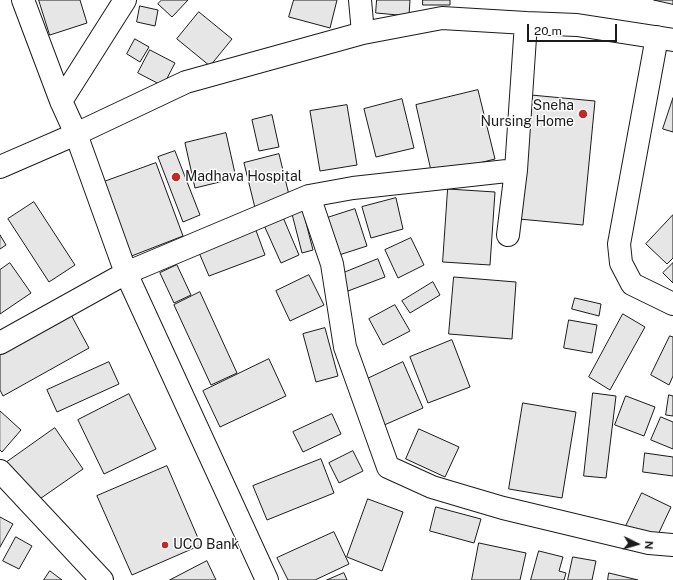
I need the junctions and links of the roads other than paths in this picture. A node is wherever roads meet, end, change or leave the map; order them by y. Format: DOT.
graph roads {
  1 [pos="23,0"];
  2 [pos="125,0"];
  3 [pos="360,0"];
  4 [pos="526,23"];
  5 [pos="363,33"];
  6 [pos="665,38"];
  7 [pos="61,101"];
  8 [pos="76,134"];
  9 [pos="0,167"];
  10 [pos="516,170"];
  11 [pos="309,196"];
  12 [pos="508,235"];
  13 [pos="126,273"];
  14 [pos="673,304"];
  15 [pos="0,342"];
  16 [pos="0,471"];
  17 [pos="673,545"];
  18 [pos="102,580"];
  19 [pos="267,580"];
  1 -- 7 [label="street"];
  2 -- 7 [label="street"];
  3 -- 5 [label="street"];
  4 -- 5 [label="street"];
  4 -- 6 [label="street"];
  4 -- 10 [label="street"];
  5 -- 8 [label="street"];
  6 -- 14 [label="street"];
  7 -- 8 [label="street"];
  8 -- 9 [label="street"];
  8 -- 13 [label="street"];
  10 -- 11 [label="street"];
  10 -- 12 [label="street"];
  11 -- 13 [label="street"];
  11 -- 17 [label="street"];
  13 -- 15 [label="street"];
  13 -- 19 [label="street"];
  16 -- 18 [label="street"];
}
